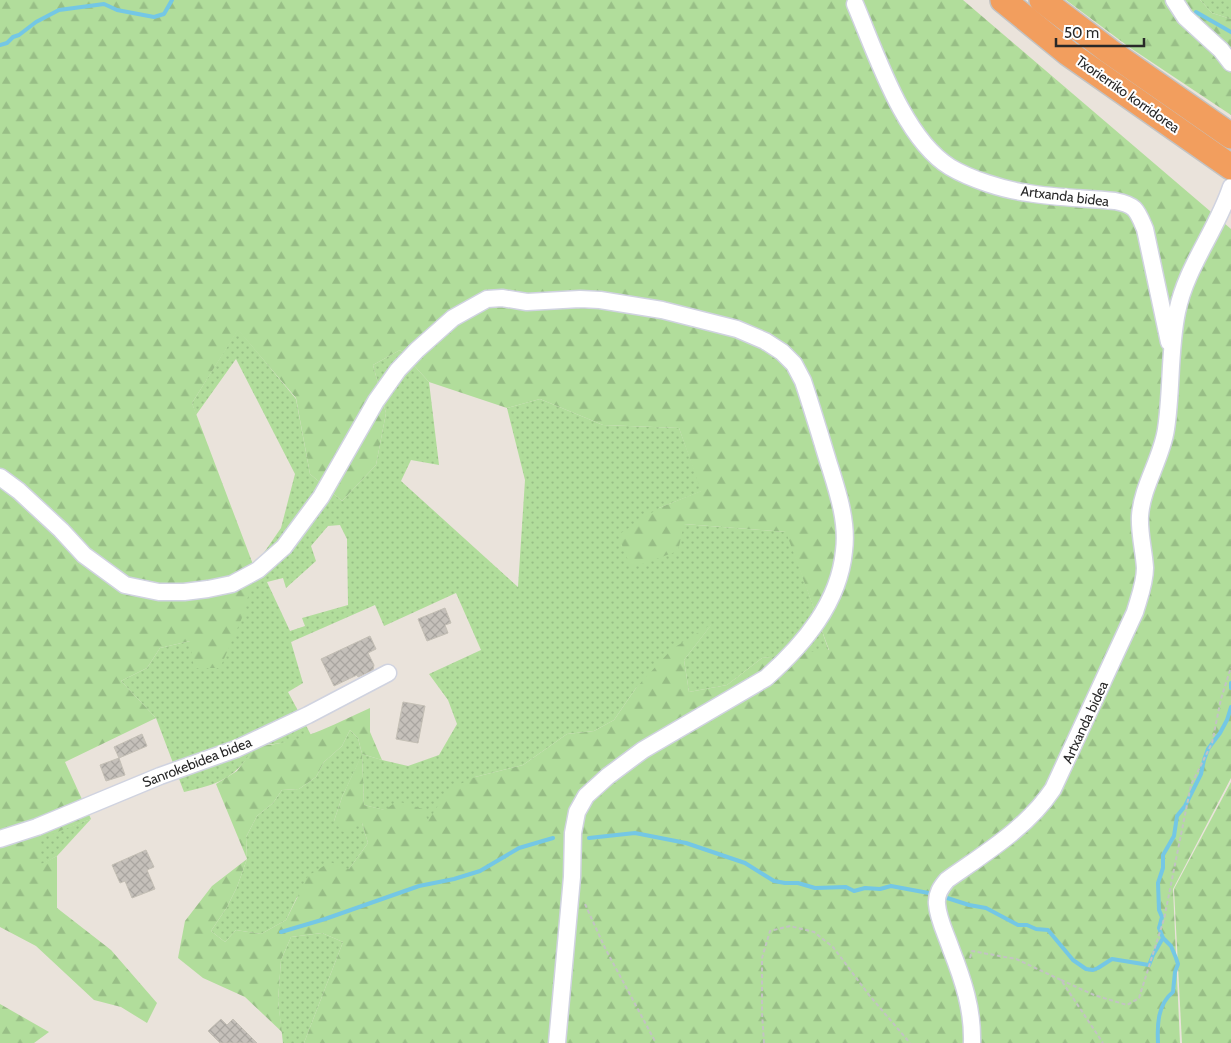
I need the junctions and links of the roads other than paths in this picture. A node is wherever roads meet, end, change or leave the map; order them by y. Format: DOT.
graph roads {
  1 [pos="1002,0"];
  2 [pos="1042,0"];
  3 [pos="1174,0"];
  4 [pos="855,4"];
  5 [pos="1231,63"];
  6 [pos="1231,136"];
  7 [pos="1231,167"];
  8 [pos="1231,187"];
  9 [pos="1172,352"];
  10 [pos="0,476"];
  11 [pos="388,672"];
  12 [pos="0,839"];
  13 [pos="557,1043"];
  14 [pos="972,1043"];
  1 -- 7 [label="highway, Txorierriko korridorea"];
  2 -- 6 [label="highway, Txorierriko korridorea"];
  3 -- 5 [label="street"];
  4 -- 9 [label="street, Artxanda bidea"];
  8 -- 9 [label="street, Artxanda bidea"];
  9 -- 14 [label="street, Artxanda bidea"];
  10 -- 13 [label="street"];
  11 -- 12 [label="street, Sanrokebidea bidea"];
}
